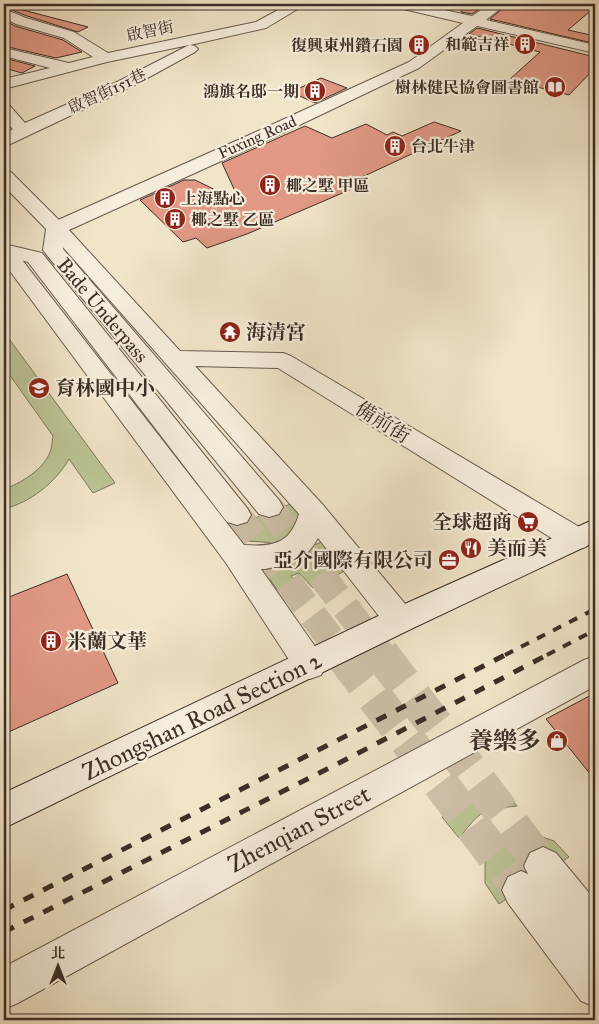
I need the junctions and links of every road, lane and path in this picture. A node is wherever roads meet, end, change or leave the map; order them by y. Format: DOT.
graph roads {
  1 [pos="300,4"];
  2 [pos="400,4"];
  3 [pos="499,4"];
  4 [pos="4,12"];
  5 [pos="52,16"];
  6 [pos="476,21"];
  7 [pos="34,24"];
  8 [pos="11,34"];
  9 [pos="209,36"];
  10 [pos="595,49"];
  11 [pos="4,52"];
  12 [pos="106,58"];
  13 [pos="67,67"];
  14 [pos="4,84"];
  15 [pos="125,84"];
  16 [pos="4,110"];
  17 [pos="22,130"];
  18 [pos="4,142"];
  19 [pos="4,176"];
  20 [pos="43,242"];
  21 [pos="4,251"];
  22 [pos="174,358"];
  23 [pos="269,507"];
  24 [pos="314,512"];
  25 [pos="237,516"];
  26 [pos="586,534"];
  27 [pos="236,555"];
  28 [pos="400,620"];
  29 [pos="310,665"];
  30 [pos="595,670"];
  31 [pos="4,811"];
  32 [pos="595,930"];
  33 [pos="595,988"];
  34 [pos="4,989"];
  1 -- 9 [label="street, 啟智街"];
  2 -- 6 [label="street"];
  3 -- 6 [label="street, Fuxing Road"];
  4 -- 7 [label="street"];
  5 -- 7 [label="street"];
  6 -- 10 [label="street"];
  6 -- 20 [label="street, Fuxing Road"];
  7 -- 8 [label="street"];
  7 -- 12 [label="street"];
  9 -- 12 [label="street, 啟智街"];
  9 -- 15 [label="street, 啟智街151巷"];
  11 -- 13 [label="street"];
  12 -- 13 [label="street, 啟智街"];
  13 -- 14 [label="street, 啟智街"];
  13 -- 15 [label="street"];
  15 -- 17 [label="street, 啟智街151巷"];
  16 -- 17 [label="street"];
  17 -- 18 [label="street, 啟智街151巷"];
  19 -- 20 [label="street"];
  20 -- 21 [label="street"];
  20 -- 22 [label="street"];
  20 -- 23 [label="street, Bade Underpass"];
  20 -- 25 [label="street, Bade Underpass"];
  21 -- 27 [label="street"];
  22 -- 24 [label="street"];
  22 -- 26 [label="street, 備前街"];
  24 -- 27 [label="street"];
  24 -- 28 [label="street"];
  26 -- 28 [label="street, Zhongshan Road Section 2"];
  27 -- 29 [label="street"];
  28 -- 29 [label="street, Zhongshan Road Section 2"];
  29 -- 31 [label="street, Zhongshan Road Section 2"];
  30 -- 34 [label="street, Zhenqian Street"];
  32 -- 33 [label="street"];
}
